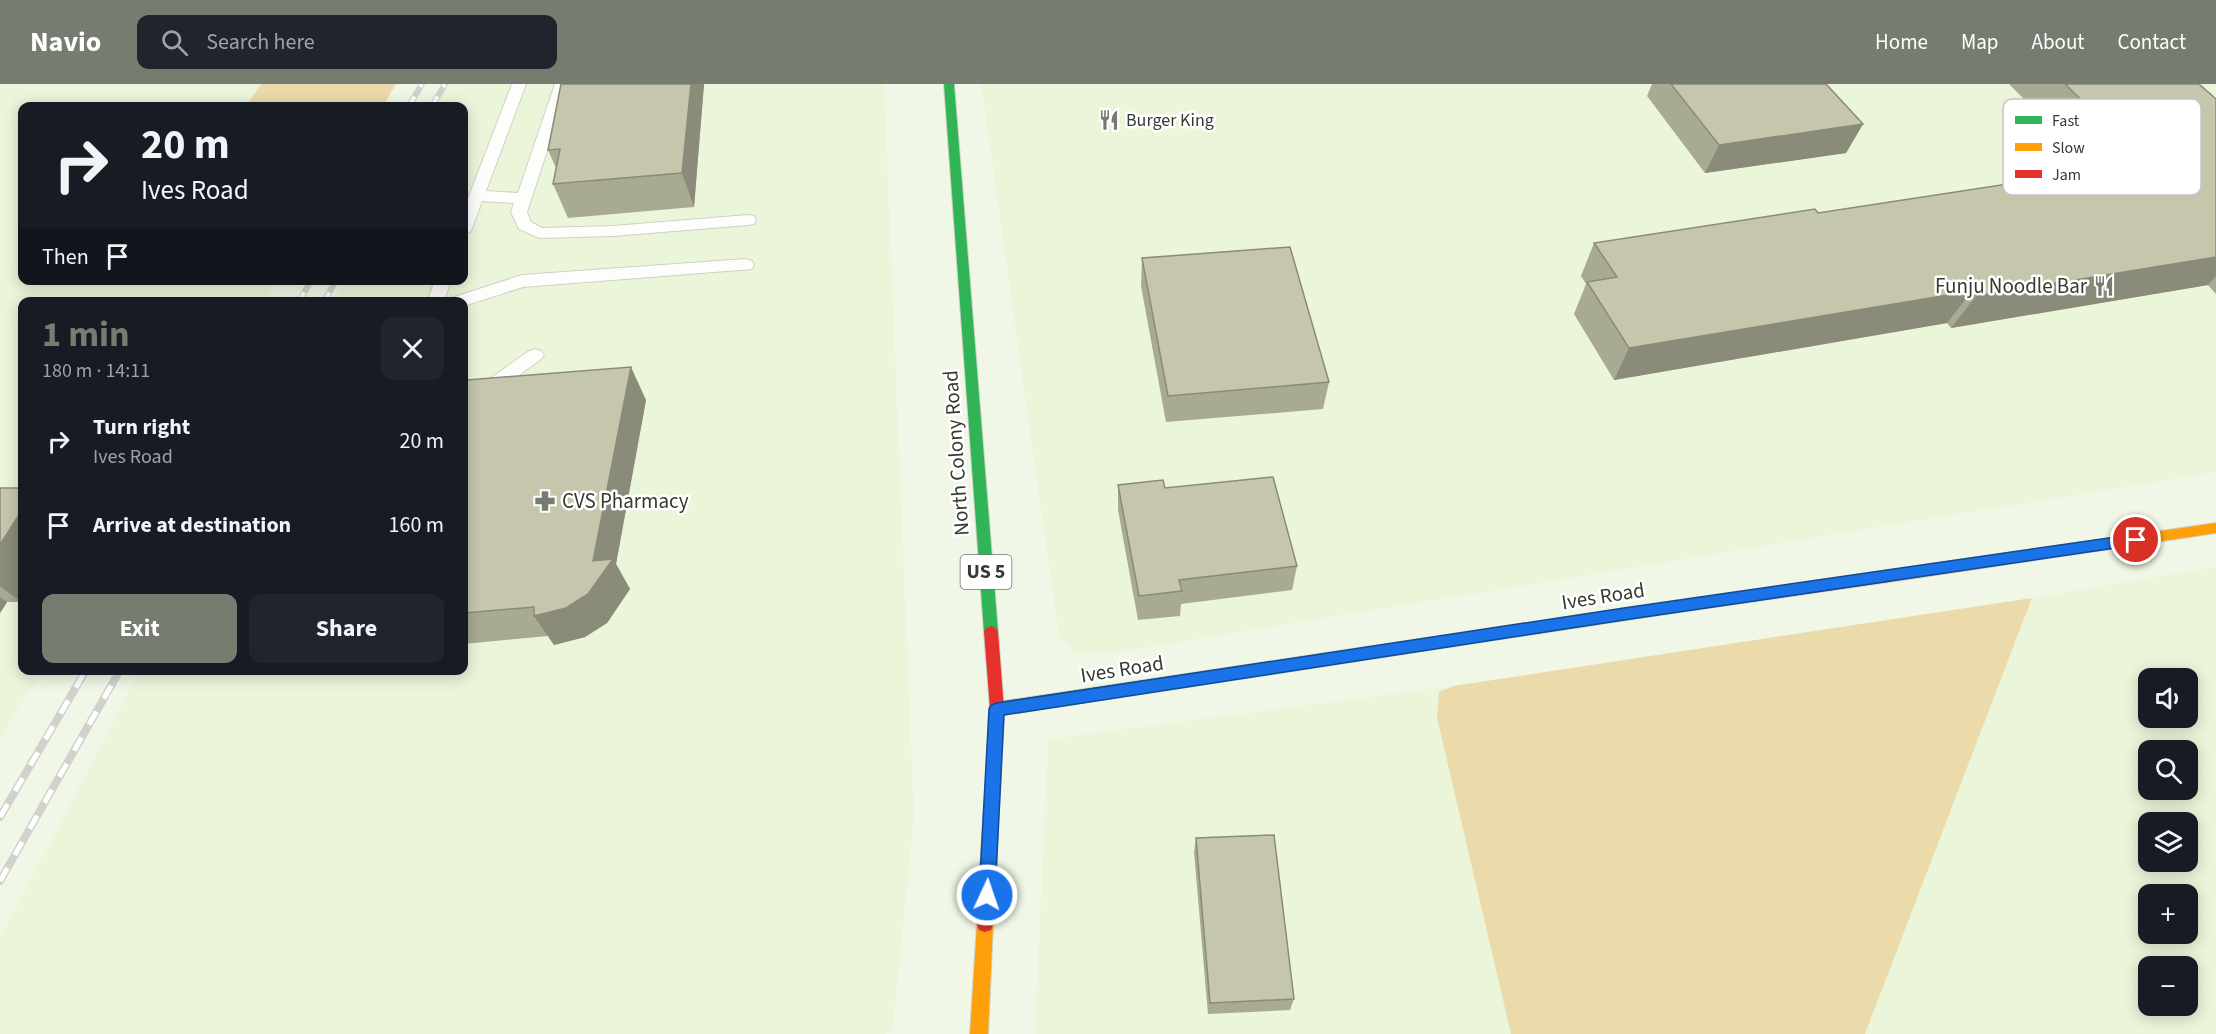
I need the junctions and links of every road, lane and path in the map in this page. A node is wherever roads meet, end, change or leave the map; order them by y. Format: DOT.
graph roads {
  1 [pos="519,84"];
  2 [pos="562,84"];
  3 [pos="949,84"];
  4 [pos="476,196"];
  5 [pos="524,198"];
  6 [pos="468,217"];
  7 [pos="748,220"];
  8 [pos="746,265"];
  9 [pos="468,298"];
  10 [pos="536,355"];
  11 [pos="468,403"];
  12 [pos="2216,528"];
  13 [pos="997,709"];
  14 [pos="980,1034"];
  1 -- 4 [label="lane"];
  2 -- 5 [label="lane"];
  3 -- 13 [label="main road, North Colony Road / US 5"];
  4 -- 5 [label="lane"];
  4 -- 6 [label="lane"];
  5 -- 7 [label="lane"];
  8 -- 9 [label="lane"];
  10 -- 11 [label="lane"];
  12 -- 13 [label="main road, Ives Road"];
  13 -- 14 [label="main road, North Colony Road / US 5"];
}
